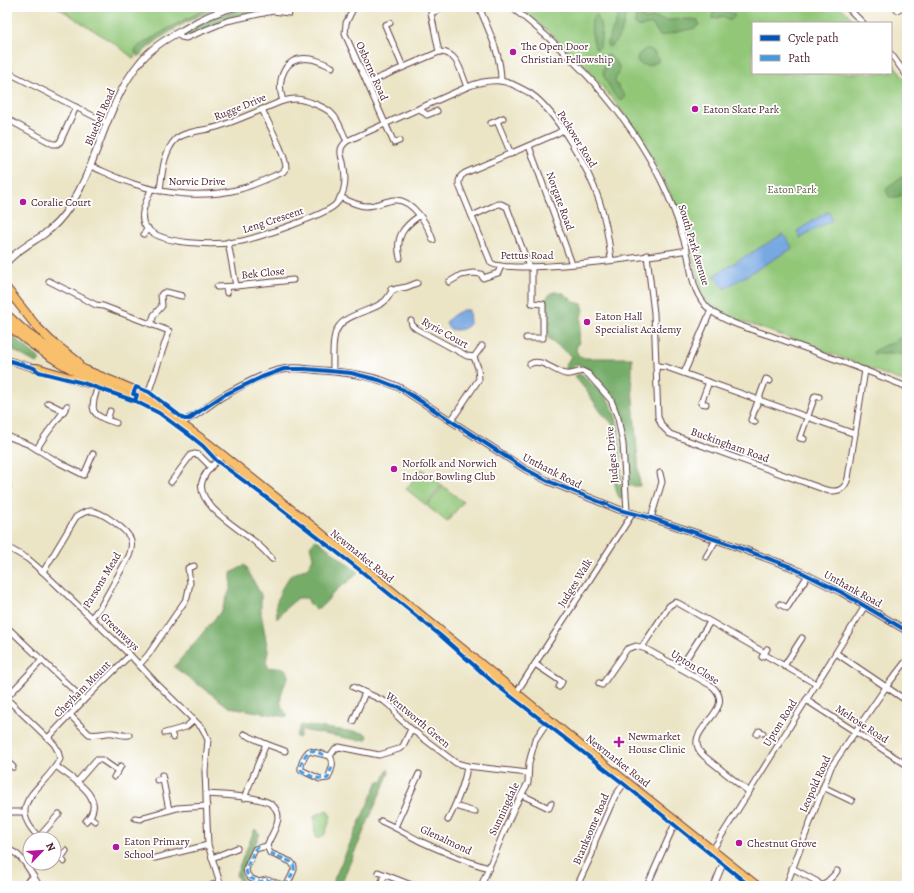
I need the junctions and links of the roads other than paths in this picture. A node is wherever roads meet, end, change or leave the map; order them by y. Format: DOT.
graph roads {
  1 [pos="236,7"];
  2 [pos="354,7"];
  3 [pos="479,7"];
  4 [pos="511,7"];
  5 [pos="847,7"];
  6 [pos="273,9"];
  7 [pos="289,13"];
  8 [pos="431,13"];
  9 [pos="862,22"];
  10 [pos="385,25"];
  11 [pos="178,32"];
  12 [pos="439,52"];
  13 [pos="892,55"];
  14 [pos="328,64"];
  15 [pos="403,67"];
  16 [pos="7,72"];
  17 [pos="907,76"];
  18 [pos="501,80"];
  19 [pos="367,83"];
  20 [pos="467,87"];
  21 [pos="283,101"];
  22 [pos="76,107"];
  23 [pos="420,108"];
  24 [pos="262,109"];
  25 [pos="437,111"];
  26 [pos="503,118"];
  27 [pos="7,119"];
  28 [pos="497,121"];
  29 [pos="108,123"];
  30 [pos="385,123"];
  31 [pos="491,123"];
  32 [pos="562,130"];
  33 [pos="348,141"];
  34 [pos="394,144"];
  35 [pos="529,146"];
  36 [pos="511,154"];
  37 [pos="91,166"];
  38 [pos="151,189"];
  39 [pos="160,191"];
  40 [pos="340,197"];
  41 [pos="420,216"];
  42 [pos="472,216"];
  43 [pos="148,228"];
  44 [pos="144,234"];
  45 [pos="433,240"];
  46 [pos="228,242"];
  47 [pos="687,250"];
  48 [pos="648,255"];
  49 [pos="400,258"];
  50 [pos="611,260"];
  51 [pos="7,262"];
  52 [pos="572,264"];
  53 [pos="501,266"];
  54 [pos="531,267"];
  55 [pos="293,280"];
  56 [pos="49,281"];
  57 [pos="452,282"];
  58 [pos="417,283"];
  59 [pos="226,286"];
  60 [pos="236,286"];
  61 [pos="217,287"];
  62 [pos="7,289"];
  63 [pos="227,293"];
  64 [pos="182,296"];
  65 [pos="711,310"];
  66 [pos="7,315"];
  67 [pos="410,321"];
  68 [pos="7,324"];
  69 [pos="151,324"];
  70 [pos="526,338"];
  71 [pos="482,346"];
  72 [pos="474,357"];
  73 [pos="7,360"];
  74 [pos="530,364"];
  75 [pos="32,366"];
  76 [pos="657,366"];
  77 [pos="85,370"];
  78 [pos="865,370"];
  79 [pos="333,371"];
  80 [pos="684,373"];
  81 [pos="766,379"];
  82 [pos="709,382"];
  83 [pos="98,386"];
  84 [pos="907,387"];
  85 [pos="118,392"];
  86 [pos="815,396"];
  87 [pos="146,400"];
  88 [pos="758,400"];
  89 [pos="48,403"];
  90 [pos="702,403"];
  91 [pos="67,406"];
  92 [pos="64,411"];
  93 [pos="110,411"];
  94 [pos="196,414"];
  95 [pos="808,417"];
  96 [pos="107,420"];
  97 [pos="751,420"];
  98 [pos="451,421"];
  99 [pos="179,422"];
  100 [pos="116,423"];
  101 [pos="190,430"];
  102 [pos="855,434"];
  103 [pos="7,436"];
  104 [pos="800,438"];
  105 [pos="37,449"];
  106 [pos="93,454"];
  107 [pos="222,455"];
  108 [pos="212,467"];
  109 [pos="660,472"];
  110 [pos="171,482"];
  111 [pos="630,513"];
  112 [pos="651,518"];
  113 [pos="716,540"];
  114 [pos="7,547"];
  115 [pos="272,550"];
  116 [pos="268,554"];
  117 [pos="706,557"];
  118 [pos="272,559"];
  119 [pos="190,567"];
  120 [pos="43,572"];
  121 [pos="808,575"];
  122 [pos="780,604"];
  123 [pos="865,606"];
  124 [pos="91,618"];
  125 [pos="710,622"];
  126 [pos="7,627"];
  127 [pos="907,631"];
  128 [pos="802,638"];
  129 [pos="642,647"];
  130 [pos="836,653"];
  131 [pos="130,655"];
  132 [pos="42,660"];
  133 [pos="907,660"];
  134 [pos="535,664"];
  135 [pos="139,665"];
  136 [pos="784,666"];
  137 [pos="680,668"];
  138 [pos="562,683"];
  139 [pos="816,684"];
  140 [pos="602,685"];
  141 [pos="886,687"];
  142 [pos="353,688"];
  143 [pos="365,693"];
  144 [pos="516,693"];
  145 [pos="7,698"];
  146 [pos="84,700"];
  147 [pos="806,700"];
  148 [pos="907,701"];
  149 [pos="70,715"];
  150 [pos="549,719"];
  151 [pos="194,720"];
  152 [pos="353,721"];
  153 [pos="411,729"];
  154 [pos="855,732"];
  155 [pos="244,734"];
  156 [pos="130,735"];
  157 [pos="48,738"];
  158 [pos="173,738"];
  159 [pos="266,744"];
  160 [pos="285,751"];
  161 [pos="330,756"];
  162 [pos="907,765"];
  163 [pos="56,766"];
  164 [pos="467,766"];
  165 [pos="528,773"];
  166 [pos="419,774"];
  167 [pos="114,777"];
  168 [pos="157,780"];
  169 [pos="626,781"];
  170 [pos="77,782"];
  171 [pos="823,787"];
  172 [pos="749,792"];
  173 [pos="207,794"];
  174 [pos="522,795"];
  175 [pos="244,798"];
  176 [pos="852,802"];
  177 [pos="207,806"];
  178 [pos="455,806"];
  179 [pos="549,808"];
  180 [pos="169,810"];
  181 [pos="24,812"];
  182 [pos="475,812"];
  183 [pos="7,815"];
  184 [pos="55,816"];
  185 [pos="90,817"];
  186 [pos="139,820"];
  187 [pos="448,820"];
  188 [pos="86,821"];
  189 [pos="95,821"];
  190 [pos="381,821"];
  191 [pos="676,821"];
  192 [pos="395,827"];
  193 [pos="34,831"];
  194 [pos="45,831"];
  195 [pos="208,845"];
  196 [pos="267,846"];
  197 [pos="234,848"];
  198 [pos="7,850"];
  199 [pos="66,851"];
  200 [pos="712,851"];
  201 [pos="22,858"];
  202 [pos="155,858"];
  203 [pos="212,858"];
  204 [pos="62,860"];
  205 [pos="724,861"];
  206 [pos="489,868"];
  207 [pos="792,868"];
  208 [pos="31,871"];
  209 [pos="836,871"];
  210 [pos="378,872"];
  211 [pos="385,875"];
  212 [pos="34,877"];
  213 [pos="28,881"];
  214 [pos="382,881"];
  215 [pos="37,882"];
  216 [pos="220,884"];
  217 [pos="210,886"];
  218 [pos="414,886"];
  219 [pos="482,886"];
  220 [pos="577,886"];
  221 [pos="647,886"];
  222 [pos="714,886"];
  223 [pos="757,886"];
  224 [pos="786,886"];
  225 [pos="822,886"];
  1 -- 11 [label="street, Bluebell Road"];
  2 -- 19 [label="street, Osborne Road"];
  3 -- 18 [label="street"];
  4 -- 47 [label="street, South Park Avenue"];
  5 -- 9 [label="street"];
  6 -- 7 [label="street"];
  6 -- 11 [label="street"];
  8 -- 12 [label="street"];
  10 -- 15 [label="street"];
  11 -- 29 [label="street, Bluebell Road"];
  12 -- 15 [label="street"];
  12 -- 20 [label="street"];
  13 -- 17 [label="street"];
  14 -- 21 [label="street"];
  15 -- 19 [label="street"];
  16 -- 22 [label="street"];
  18 -- 20 [label="street, Peckover Road"];
  18 -- 32 [label="street, Peckover Road"];
  19 -- 30 [label="street, Osborne Road"];
  20 -- 23 [label="street, Peckover Road"];
  21 -- 24 [label="street, Rugge Drive"];
  21 -- 33 [label="street, Rugge Drive"];
  22 -- 27 [label="street"];
  22 -- 29 [label="street"];
  23 -- 25 [label="street"];
  23 -- 30 [label="street, Peckover Road"];
  24 -- 39 [label="street, Rugge Drive"];
  24 -- 39 [label="street, Norvic Drive"];
  26 -- 28 [label="street"];
  28 -- 31 [label="street"];
  28 -- 36 [label="street"];
  29 -- 37 [label="street, Bluebell Road"];
  30 -- 33 [label="street"];
  30 -- 34 [label="street, Osborne Road"];
  32 -- 35 [label="street, Pettus Road"];
  32 -- 50 [label="street, Peckover Road"];
  33 -- 40 [label="street"];
  35 -- 36 [label="street, Pettus Road"];
  35 -- 52 [label="street, Norgate Road"];
  36 -- 42 [label="street, Pettus Road"];
  37 -- 38 [label="street, Norvic Drive"];
  37 -- 51 [label="street, Bluebell Road"];
  38 -- 39 [label="street, Norvic Drive"];
  38 -- 43 [label="street"];
  40 -- 41 [label="street"];
  40 -- 46 [label="street, Leng Crescent"];
  41 -- 45 [label="street"];
  41 -- 49 [label="street"];
  42 -- 53 [label="street, Pettus Road"];
  42 -- 54 [label="street"];
  43 -- 44 [label="street"];
  43 -- 46 [label="street, Leng Crescent"];
  46 -- 60 [label="street, Bek Close"];
  47 -- 48 [label="street, Pettus Road"];
  47 -- 65 [label="street, South Park Avenue"];
  48 -- 50 [label="street, Pettus Road"];
  48 -- 76 [label="street, Buckingham Road"];
  50 -- 52 [label="street, Pettus Road"];
  52 -- 54 [label="street, Pettus Road"];
  53 -- 54 [label="street, Pettus Road"];
  53 -- 57 [label="street"];
  54 -- 70 [label="street"];
  55 -- 60 [label="street, Bek Close"];
  56 -- 69 [label="street"];
  58 -- 79 [label="street"];
  59 -- 60 [label="street, Bek Close"];
  59 -- 61 [label="street, Bek Close"];
  59 -- 63 [label="street"];
  62 -- 77 [label="highway"];
  64 -- 69 [label="street"];
  65 -- 78 [label="street, South Park Avenue"];
  65 -- 80 [label="street"];
  66 -- 77 [label="highway, Newmarket Road"];
  67 -- 72 [label="street, Ryrie Court"];
  68 -- 85 [label="highway, Newmarket Road"];
  69 -- 87 [label="street"];
  71 -- 72 [label="street, Ryrie Court"];
  72 -- 98 [label="street, Ryrie Court"];
  73 -- 75 [label="street"];
  74 -- 111 [label="street, Judges Drive"];
  75 -- 83 [label="highway"];
  76 -- 80 [label="street"];
  76 -- 102 [label="street, Buckingham Road"];
  77 -- 87 [label="highway, Newmarket Road"];
  78 -- 84 [label="street, South Park Avenue"];
  78 -- 102 [label="street, Buckingham Road"];
  79 -- 94 [label="street, Unthank Road"];
  79 -- 98 [label="street, Unthank Road"];
  80 -- 82 [label="street"];
  81 -- 88 [label="street"];
  82 -- 88 [label="street"];
  82 -- 90 [label="street"];
  83 -- 85 [label="highway"];
  83 -- 96 [label="street"];
  85 -- 87 [label="highway, Newmarket Road"];
  86 -- 95 [label="street"];
  87 -- 99 [label="highway, Newmarket Road"];
  88 -- 95 [label="street"];
  88 -- 97 [label="street"];
  89 -- 92 [label="street"];
  91 -- 92 [label="street"];
  92 -- 105 [label="street"];
  93 -- 96 [label="street"];
  94 -- 99 [label="street, Unthank Road"];
  94 -- 101 [label="street"];
  95 -- 102 [label="street"];
  95 -- 104 [label="street"];
  96 -- 100 [label="street"];
  98 -- 111 [label="street, Unthank Road"];
  99 -- 101 [label="highway, Newmarket Road"];
  101 -- 107 [label="highway, Newmarket Road"];
  103 -- 105 [label="street"];
  105 -- 106 [label="street"];
  107 -- 108 [label="street"];
  107 -- 144 [label="highway, Newmarket Road"];
  108 -- 110 [label="street"];
  108 -- 116 [label="street"];
  109 -- 112 [label="street"];
  111 -- 112 [label="street, Unthank Road"];
  111 -- 134 [label="street, Judges Walk"];
  112 -- 113 [label="street, Unthank Road"];
  113 -- 117 [label="street"];
  113 -- 121 [label="street, Unthank Road"];
  114 -- 120 [label="street, Greenways"];
  115 -- 116 [label="street"];
  116 -- 118 [label="street"];
  119 -- 135 [label="street"];
  120 -- 124 [label="street, Greenways"];
  120 -- 124 [label="street, Parsons Mead"];
  121 -- 122 [label="street"];
  121 -- 123 [label="street, Unthank Road"];
  123 -- 127 [label="street, Unthank Road"];
  123 -- 130 [label="street, Upton Road"];
  124 -- 131 [label="street, Greenways"];
  125 -- 129 [label="street"];
  125 -- 136 [label="street"];
  125 -- 137 [label="street"];
  126 -- 132 [label="street"];
  128 -- 136 [label="street"];
  129 -- 137 [label="street, Upton Close"];
  129 -- 140 [label="street"];
  130 -- 139 [label="street, Upton Road"];
  130 -- 141 [label="street"];
  131 -- 135 [label="street, Greenways"];
  131 -- 146 [label="street, Cheyham Mount"];
  132 -- 145 [label="street"];
  132 -- 146 [label="street"];
  133 -- 141 [label="street, Leopold Road"];
  134 -- 138 [label="street"];
  134 -- 144 [label="street, Judges Walk"];
  135 -- 151 [label="street, Greenways"];
  136 -- 139 [label="street"];
  137 -- 172 [label="street, Upton Close"];
  139 -- 147 [label="street, Upton Road"];
  141 -- 148 [label="street"];
  141 -- 154 [label="street, Leopold Road"];
  142 -- 143 [label="street, Wentworth Green"];
  143 -- 152 [label="street"];
  143 -- 153 [label="street, Wentworth Green"];
  144 -- 150 [label="highway, Newmarket Road"];
  145 -- 157 [label="street"];
  146 -- 149 [label="street, Cheyham Mount"];
  147 -- 154 [label="street, Melrose Road"];
  147 -- 172 [label="street, Upton Road"];
  149 -- 156 [label="street"];
  149 -- 157 [label="street, Cheyham Mount"];
  150 -- 165 [label="street, Sunningdale"];
  150 -- 169 [label="highway, Newmarket Road"];
  151 -- 158 [label="street"];
  151 -- 173 [label="street, Greenways"];
  153 -- 161 [label="street"];
  153 -- 164 [label="street, Wentworth Green"];
  154 -- 162 [label="street, Melrose Road"];
  154 -- 171 [label="street, Leopold Road"];
  155 -- 159 [label="street"];
  157 -- 163 [label="street"];
  159 -- 160 [label="street"];
  159 -- 175 [label="street"];
  161 -- 161 [label="street"];
  163 -- 170 [label="street"];
  163 -- 181 [label="street"];
  164 -- 165 [label="street, Wentworth Green"];
  164 -- 178 [label="street"];
  165 -- 174 [label="street, Sunningdale"];
  166 -- 192 [label="street"];
  167 -- 170 [label="street"];
  168 -- 180 [label="street"];
  169 -- 191 [label="highway, Newmarket Road"];
  169 -- 220 [label="street, Branksome Road"];
  170 -- 185 [label="street"];
  171 -- 176 [label="street"];
  171 -- 207 [label="street, Leopold Road"];
  172 -- 200 [label="street, Upton Road"];
  173 -- 175 [label="street"];
  173 -- 177 [label="street, Greenways"];
  174 -- 179 [label="street"];
  174 -- 206 [label="street, Sunningdale"];
  175 -- 196 [label="street"];
  177 -- 180 [label="street"];
  177 -- 195 [label="street, Greenways"];
  178 -- 182 [label="street"];
  178 -- 187 [label="street"];
  180 -- 186 [label="street"];
  181 -- 183 [label="street"];
  181 -- 193 [label="street"];
  184 -- 194 [label="street"];
  185 -- 188 [label="street"];
  185 -- 189 [label="street"];
  190 -- 192 [label="street, Glenalmond"];
  191 -- 200 [label="highway, Newmarket Road"];
  191 -- 221 [label="street"];
  192 -- 206 [label="street, Glenalmond"];
  195 -- 202 [label="street"];
  195 -- 203 [label="street, Greenways"];
  196 -- 196 [label="street"];
  197 -- 203 [label="street"];
  198 -- 201 [label="street"];
  199 -- 204 [label="street"];
  200 -- 205 [label="highway, Newmarket Road"];
  203 -- 216 [label="street, Greenways"];
  205 -- 222 [label="street"];
  205 -- 223 [label="highway, Newmarket Road"];
  206 -- 219 [label="street, Sunningdale"];
  207 -- 224 [label="street, Leopold Road"];
  207 -- 225 [label="street"];
  208 -- 212 [label="street"];
  209 -- 225 [label="street"];
  210 -- 211 [label="street"];
  211 -- 214 [label="street"];
  211 -- 218 [label="street"];
  212 -- 213 [label="street"];
  212 -- 215 [label="street"];
  216 -- 217 [label="street"];
}
